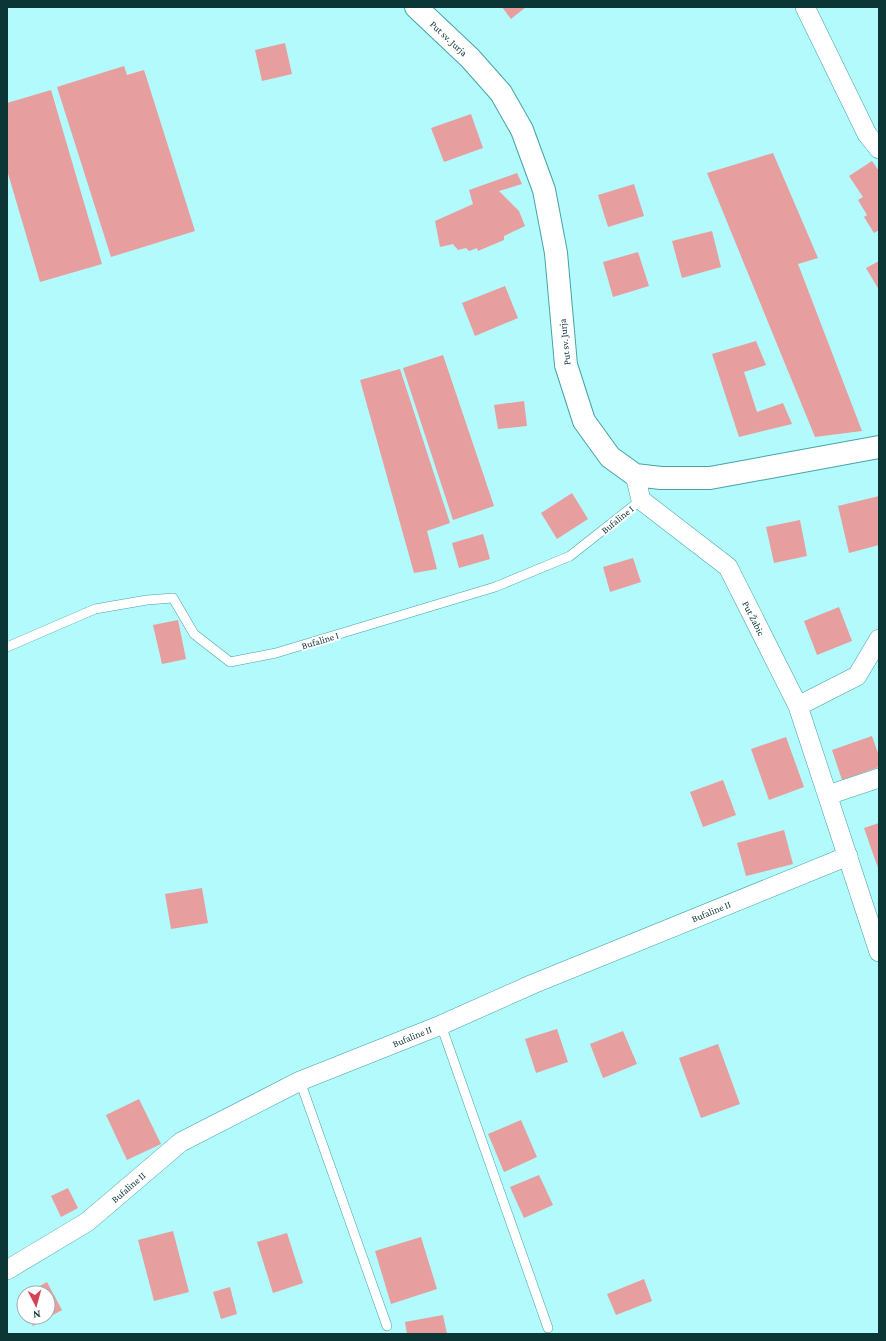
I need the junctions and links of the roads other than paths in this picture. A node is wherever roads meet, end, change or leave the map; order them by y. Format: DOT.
graph roads {
  1 [pos="416,7"];
  2 [pos="805,7"];
  3 [pos="879,149"];
  4 [pos="879,447"];
  5 [pos="634,475"];
  6 [pos="641,500"];
  7 [pos="879,639"];
  8 [pos="7,647"];
  9 [pos="798,706"];
  10 [pos="879,778"];
  11 [pos="828,795"];
  12 [pos="848,856"];
  13 [pos="879,952"];
  14 [pos="441,1025"];
  15 [pos="300,1081"];
  16 [pos="7,1270"];
  17 [pos="386,1326"];
  18 [pos="548,1328"];
  1 -- 5 [label="street, Put sv. Jurja"];
  2 -- 3 [label="street"];
  4 -- 5 [label="street, Put sv. Jurja"];
  5 -- 6 [label="street"];
  6 -- 8 [label="lane, Bufaline I"];
  6 -- 9 [label="street, Put Žabic"];
  7 -- 9 [label="street"];
  9 -- 11 [label="street, Put Žabic"];
  10 -- 11 [label="street"];
  11 -- 12 [label="street, Put Žabic"];
  12 -- 13 [label="street, Put Žabic"];
  12 -- 14 [label="street, Bufaline II"];
  14 -- 15 [label="street, Bufaline II"];
  14 -- 18 [label="lane"];
  15 -- 16 [label="street, Bufaline II"];
  15 -- 17 [label="lane"];
}
